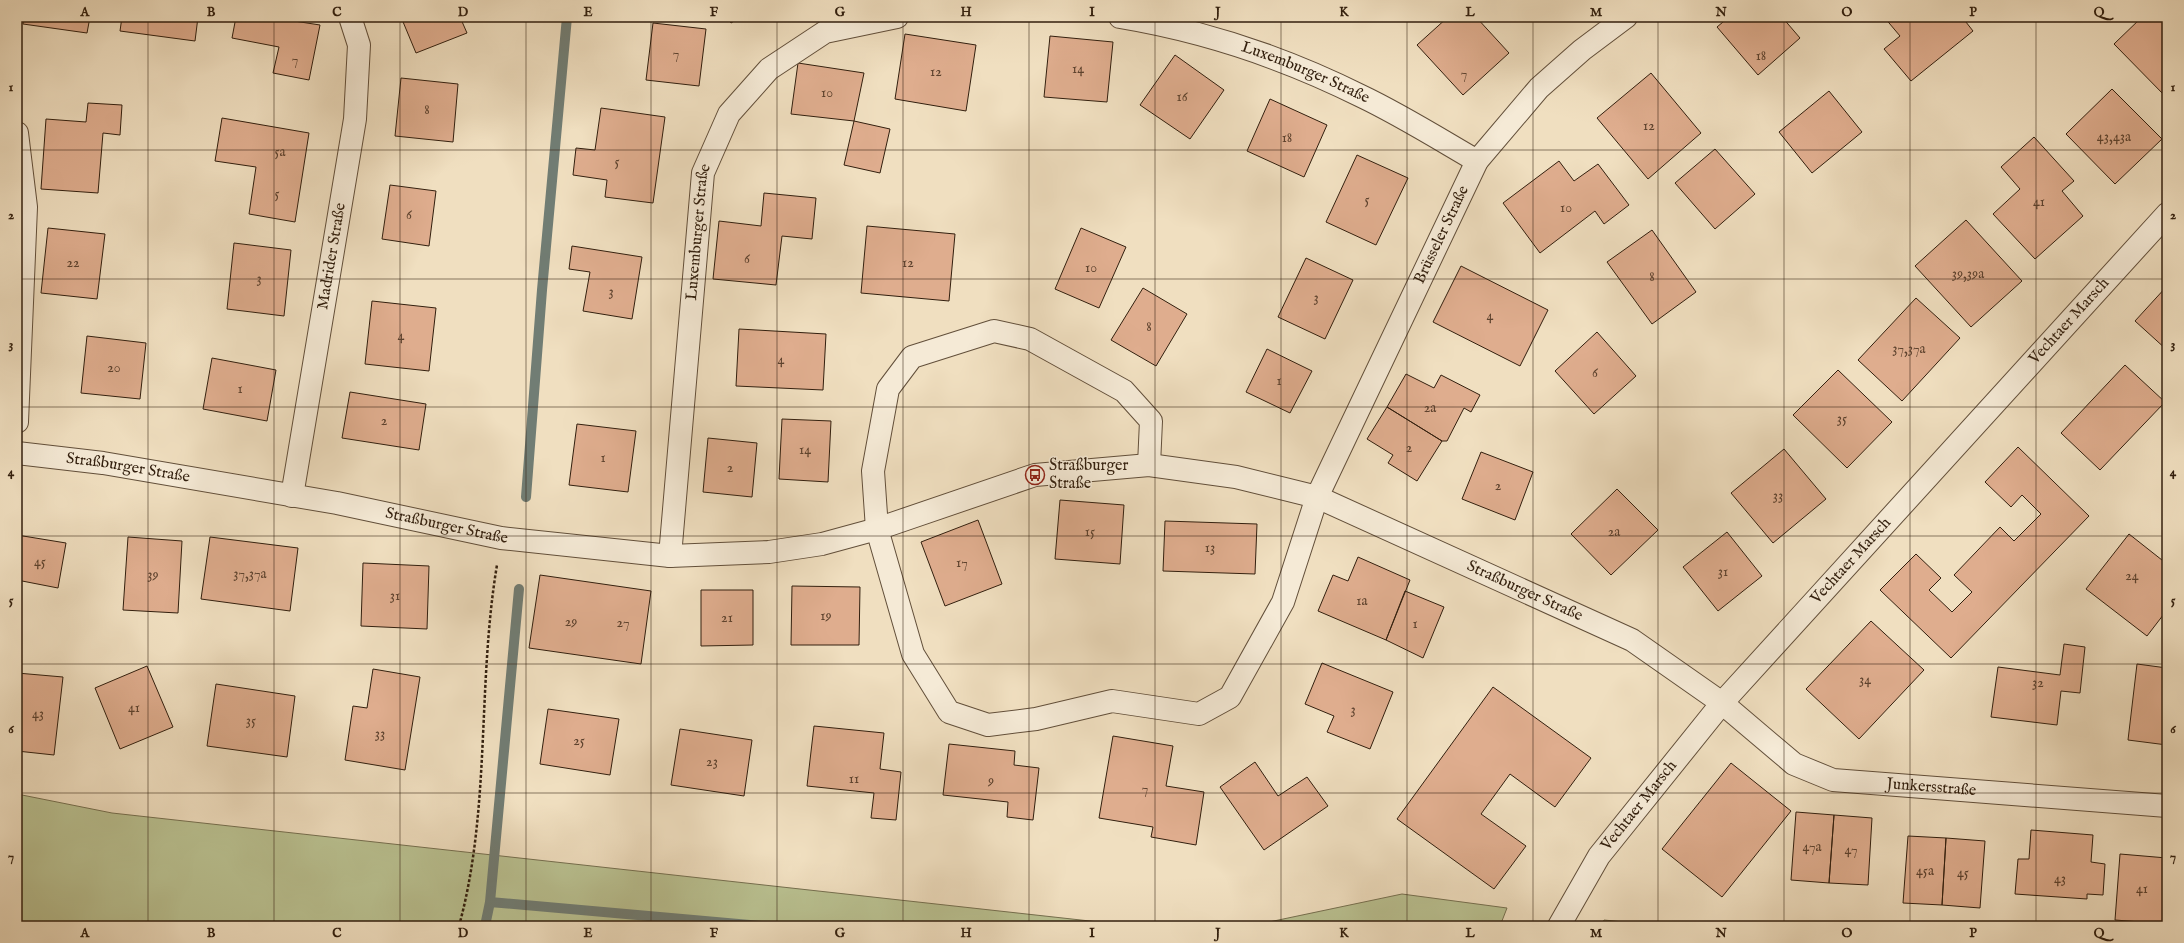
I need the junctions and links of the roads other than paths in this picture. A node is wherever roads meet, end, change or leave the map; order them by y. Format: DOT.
graph roads {
  1 [pos="350,17"];
  2 [pos="897,17"];
  3 [pos="1120,17"];
  4 [pos="1626,17"];
  5 [pos="17,133"];
  6 [pos="1477,161"];
  7 [pos="2167,214"];
  8 [pos="17,422"];
  9 [pos="17,453"];
  10 [pos="1149,465"];
  11 [pos="292,496"];
  12 [pos="1317,497"];
  13 [pos="878,529"];
  14 [pos="670,556"];
  15 [pos="1722,703"];
  16 [pos="2167,806"];
  17 [pos="1559,926"];
  1 -- 11 [label="street, Madrider Straße"];
  2 -- 14 [label="street, Luxemburger Straße"];
  3 -- 6 [label="street, Luxemburger Straße"];
  4 -- 6 [label="street, Brüsseler Straße"];
  5 -- 8 [label="street"];
  6 -- 12 [label="street, Brüsseler Straße"];
  7 -- 15 [label="street, Vechtaer Marsch"];
  9 -- 11 [label="street, Straßburger Straße"];
  10 -- 12 [label="street, Straßburger Straße"];
  10 -- 13 [label="street, Straßburger Straße"];
  10 -- 13 [label="street"];
  11 -- 14 [label="street, Straßburger Straße"];
  12 -- 13 [label="street"];
  12 -- 15 [label="street, Straßburger Straße"];
  13 -- 14 [label="street, Straßburger Straße"];
  15 -- 16 [label="street, Junkersstraße"];
  15 -- 17 [label="street, Vechtaer Marsch"];
}
